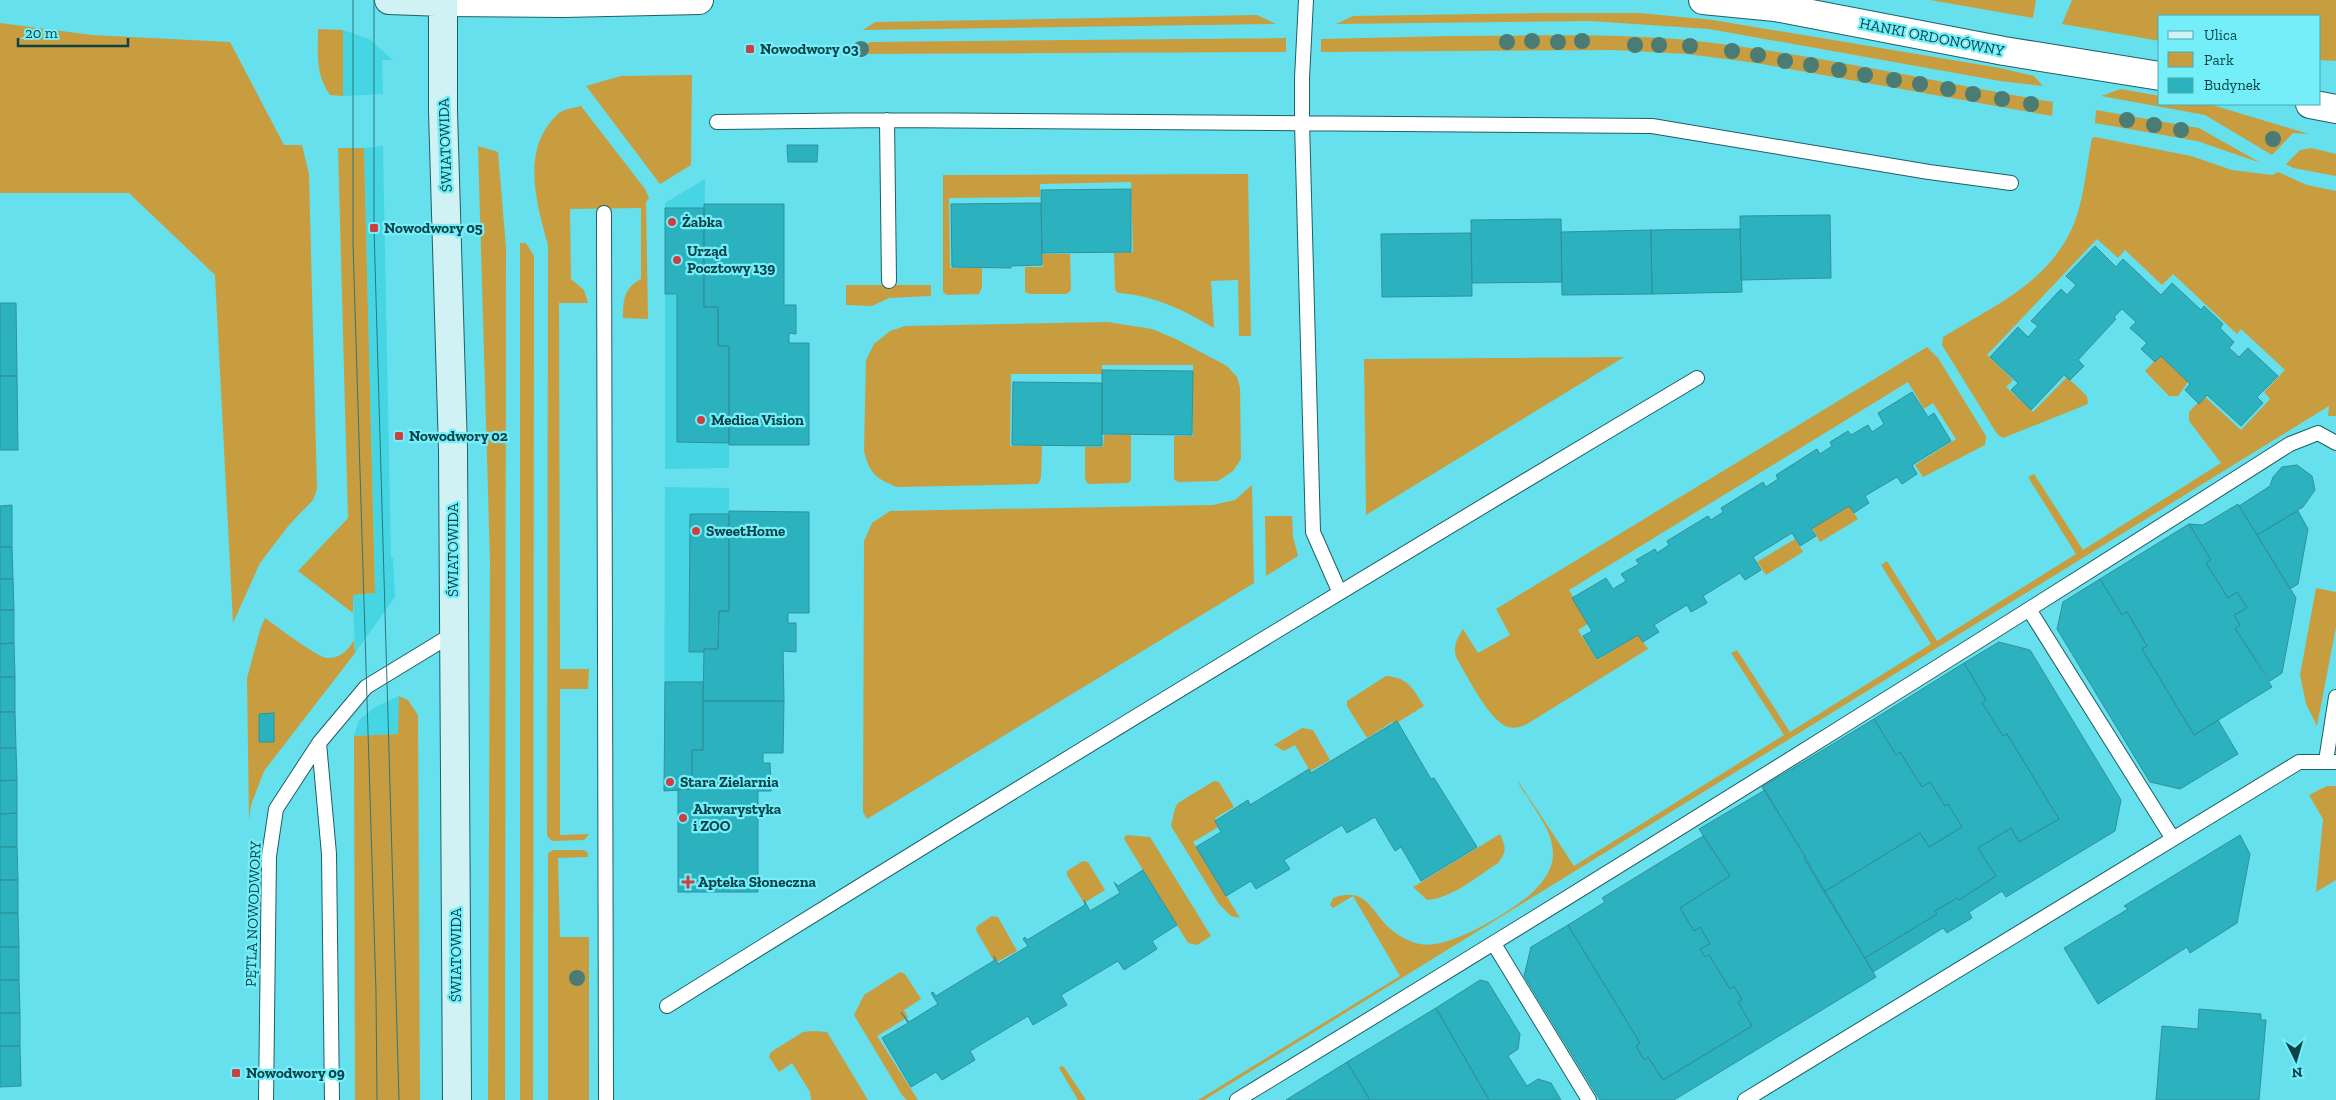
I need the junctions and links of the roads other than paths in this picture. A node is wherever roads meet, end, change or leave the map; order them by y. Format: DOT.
graph roads {
  1 [pos="389,0"];
  2 [pos="699,0"];
  3 [pos="1306,0"];
  4 [pos="1704,0"];
  5 [pos="443,1"];
  6 [pos="2158,76"];
  7 [pos="2315,105"];
  8 [pos="2336,109"];
  9 [pos="888,120"];
  10 [pos="717,122"];
  11 [pos="1302,122"];
  12 [pos="2011,183"];
  13 [pos="604,213"];
  14 [pos="889,281"];
  15 [pos="1697,378"];
  16 [pos="2336,443"];
  17 [pos="1339,591"];
  18 [pos="2030,611"];
  19 [pos="453,634"];
  20 [pos="2336,697"];
  21 [pos="319,743"];
  22 [pos="2331,762"];
  23 [pos="2173,839"];
  24 [pos="1494,944"];
  25 [pos="667,1006"];
  26 [pos="266,1100"];
  27 [pos="332,1100"];
  28 [pos="457,1100"];
  29 [pos="606,1100"];
  30 [pos="1237,1100"];
  31 [pos="1589,1100"];
  32 [pos="1745,1100"];
  1 -- 5 [label="street"];
  2 -- 5 [label="street"];
  3 -- 11 [label="lane"];
  4 -- 6 [label="street, HANKI ORDONÓWNY"];
  5 -- 19 [label="street, ŚWIATOWIDA"];
  7 -- 8 [label="street"];
  9 -- 10 [label="lane"];
  9 -- 11 [label="lane"];
  9 -- 14 [label="lane"];
  11 -- 12 [label="lane"];
  11 -- 17 [label="lane"];
  13 -- 29 [label="lane"];
  15 -- 17 [label="lane"];
  16 -- 18 [label="lane"];
  17 -- 25 [label="lane"];
  18 -- 23 [label="lane"];
  18 -- 24 [label="lane"];
  19 -- 21 [label="lane, PĘTLA NOWODWORY"];
  19 -- 28 [label="street, ŚWIATOWIDA"];
  20 -- 22 [label="lane"];
  21 -- 26 [label="lane, PĘTLA NOWODWORY"];
  21 -- 27 [label="lane"];
  22 -- 23 [label="lane"];
  23 -- 32 [label="lane"];
  24 -- 30 [label="lane"];
  24 -- 31 [label="lane"];
}
